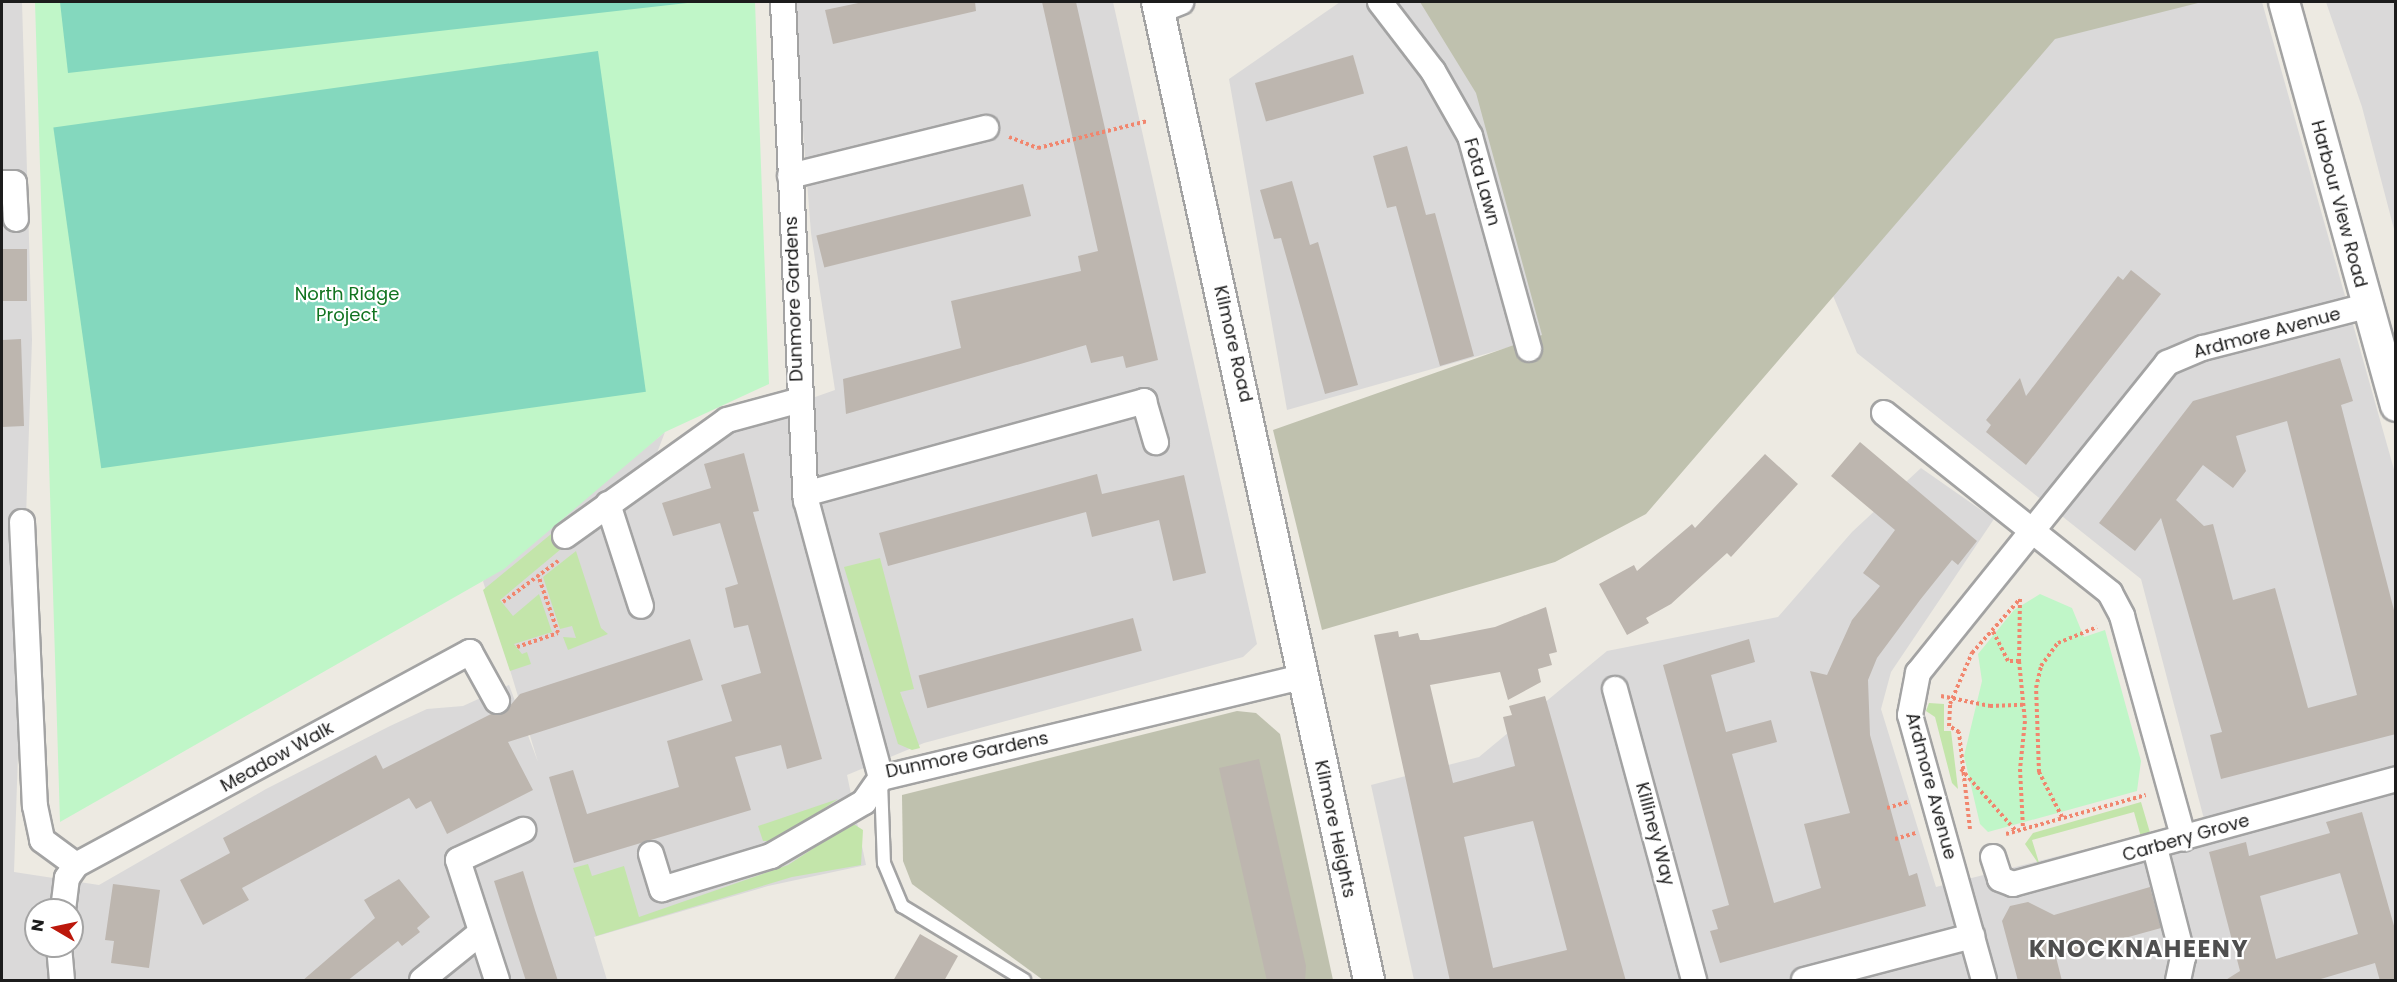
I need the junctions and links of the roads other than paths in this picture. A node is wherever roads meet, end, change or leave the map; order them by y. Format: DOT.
graph roads {
  1 [pos="783,2"];
  2 [pos="1380,2"];
  3 [pos="2284,2"];
  4 [pos="1166,5"];
  5 [pos="986,128"];
  6 [pos="790,176"];
  7 [pos="2,183"];
  8 [pos="16,219"];
  9 [pos="2367,306"];
  10 [pos="1529,349"];
  11 [pos="797,401"];
  12 [pos="2396,406"];
  13 [pos="1884,413"];
  14 [pos="1156,442"];
  15 [pos="806,494"];
  16 [pos="608,504"];
  17 [pos="22,522"];
  18 [pos="2032,531"];
  19 [pos="563,547"];
  20 [pos="641,606"];
  21 [pos="1303,677"];
  22 [pos="1615,688"];
  23 [pos="497,701"];
  24 [pos="881,778"];
  25 [pos="2396,779"];
  26 [pos="523,830"];
  27 [pos="2184,839"];
  28 [pos="1997,846"];
  29 [pos="2155,848"];
  30 [pos="651,854"];
  31 [pos="76,865"];
  32 [pos="64,898"];
  33 [pos="480,933"];
  34 [pos="1972,936"];
  35 [pos="60,958"];
  36 [pos="62,981"];
  37 [pos="422,981"];
  38 [pos="496,981"];
  39 [pos="1024,981"];
  40 [pos="1369,981"];
  41 [pos="1694,981"];
  42 [pos="1804,981"];
  43 [pos="1984,981"];
  44 [pos="2178,981"];
  1 -- 6 [label="street, Dunmore Gardens"];
  2 -- 10 [label="street, Fota Lawn"];
  3 -- 9 [label="street, Harbour View Road"];
  4 -- 21 [label="street, Kilmore Road"];
  5 -- 6 [label="street"];
  6 -- 11 [label="street, Dunmore Gardens"];
  7 -- 8 [label="street"];
  9 -- 12 [label="street, Harbour View Road"];
  9 -- 18 [label="street, Ardmore Avenue"];
  11 -- 15 [label="street, Dunmore Gardens"];
  11 -- 16 [label="street"];
  13 -- 18 [label="street"];
  14 -- 15 [label="street"];
  15 -- 24 [label="street, Dunmore Gardens"];
  16 -- 19 [label="street"];
  16 -- 20 [label="street"];
  17 -- 31 [label="street"];
  18 -- 27 [label="street"];
  18 -- 34 [label="street, Ardmore Avenue"];
  21 -- 24 [label="street, Dunmore Gardens"];
  21 -- 40 [label="street, Kilmore Heights"];
  22 -- 41 [label="street, Killiney Way"];
  23 -- 31 [label="street, Meadow Walk"];
  24 -- 30 [label="street"];
  24 -- 39 [label="lane"];
  25 -- 27 [label="street, Carbery Grove"];
  26 -- 33 [label="street"];
  27 -- 29 [label="street, Carbery Grove"];
  28 -- 29 [label="street, Carbery Grove"];
  29 -- 44 [label="street"];
  31 -- 32 [label="street"];
  33 -- 37 [label="street"];
  33 -- 38 [label="street"];
  34 -- 42 [label="street"];
  34 -- 43 [label="street, Ardmore Avenue"];
  35 -- 36 [label="street"];
}
